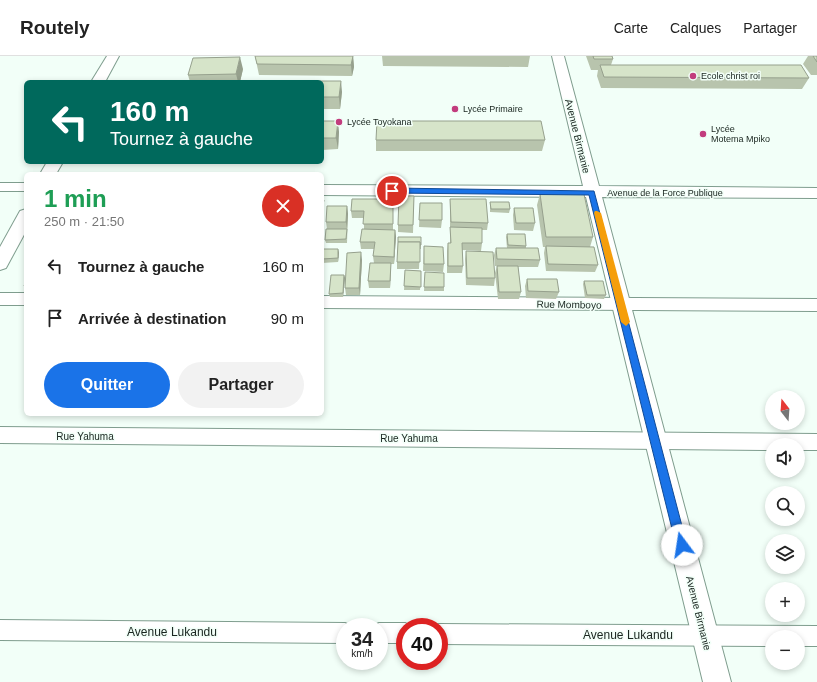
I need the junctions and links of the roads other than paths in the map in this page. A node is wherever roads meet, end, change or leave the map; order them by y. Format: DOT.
graph roads {
  1 [pos="113,56"];
  2 [pos="558,56"];
  3 [pos="99,80"];
  4 [pos="0,187"];
  5 [pos="24,187"];
  6 [pos="324,190"];
  7 [pos="592,192"];
  8 [pos="817,193"];
  9 [pos="24,219"];
  10 [pos="0,263"];
  11 [pos="0,299"];
  12 [pos="24,299"];
  13 [pos="324,302"];
  14 [pos="621,305"];
  15 [pos="817,305"];
  16 [pos="0,435"];
  17 [pos="655,440"];
  18 [pos="817,442"];
  19 [pos="0,630"];
  20 [pos="336,633"];
  21 [pos="448,634"];
  22 [pos="705,636"];
  23 [pos="817,636"];
  24 [pos="716,682"];
  1 -- 3 [label="street"];
  2 -- 7 [label="street, Avenue Birmanie"];
  4 -- 5 [label="street"];
  6 -- 7 [label="street, Avenue de la Force Publique"];
  7 -- 8 [label="street, Avenue de la Force Publique"];
  7 -- 14 [label="street, Avenue Birmanie"];
  9 -- 10 [label="street"];
  11 -- 12 [label="street"];
  13 -- 14 [label="street, Rue Momboyo"];
  14 -- 15 [label="street, Rue Momboyo"];
  14 -- 17 [label="street, Avenue Birmanie"];
  16 -- 17 [label="street, Rue Yahuma"];
  17 -- 18 [label="street, Rue Yahuma"];
  17 -- 22 [label="street, Avenue Birmanie"];
  19 -- 20 [label="street, Avenue Lukandu"];
  21 -- 22 [label="street, Avenue Lukandu"];
  22 -- 23 [label="street, Avenue Lukandu"];
  22 -- 24 [label="street, Avenue Birmanie"];
}
